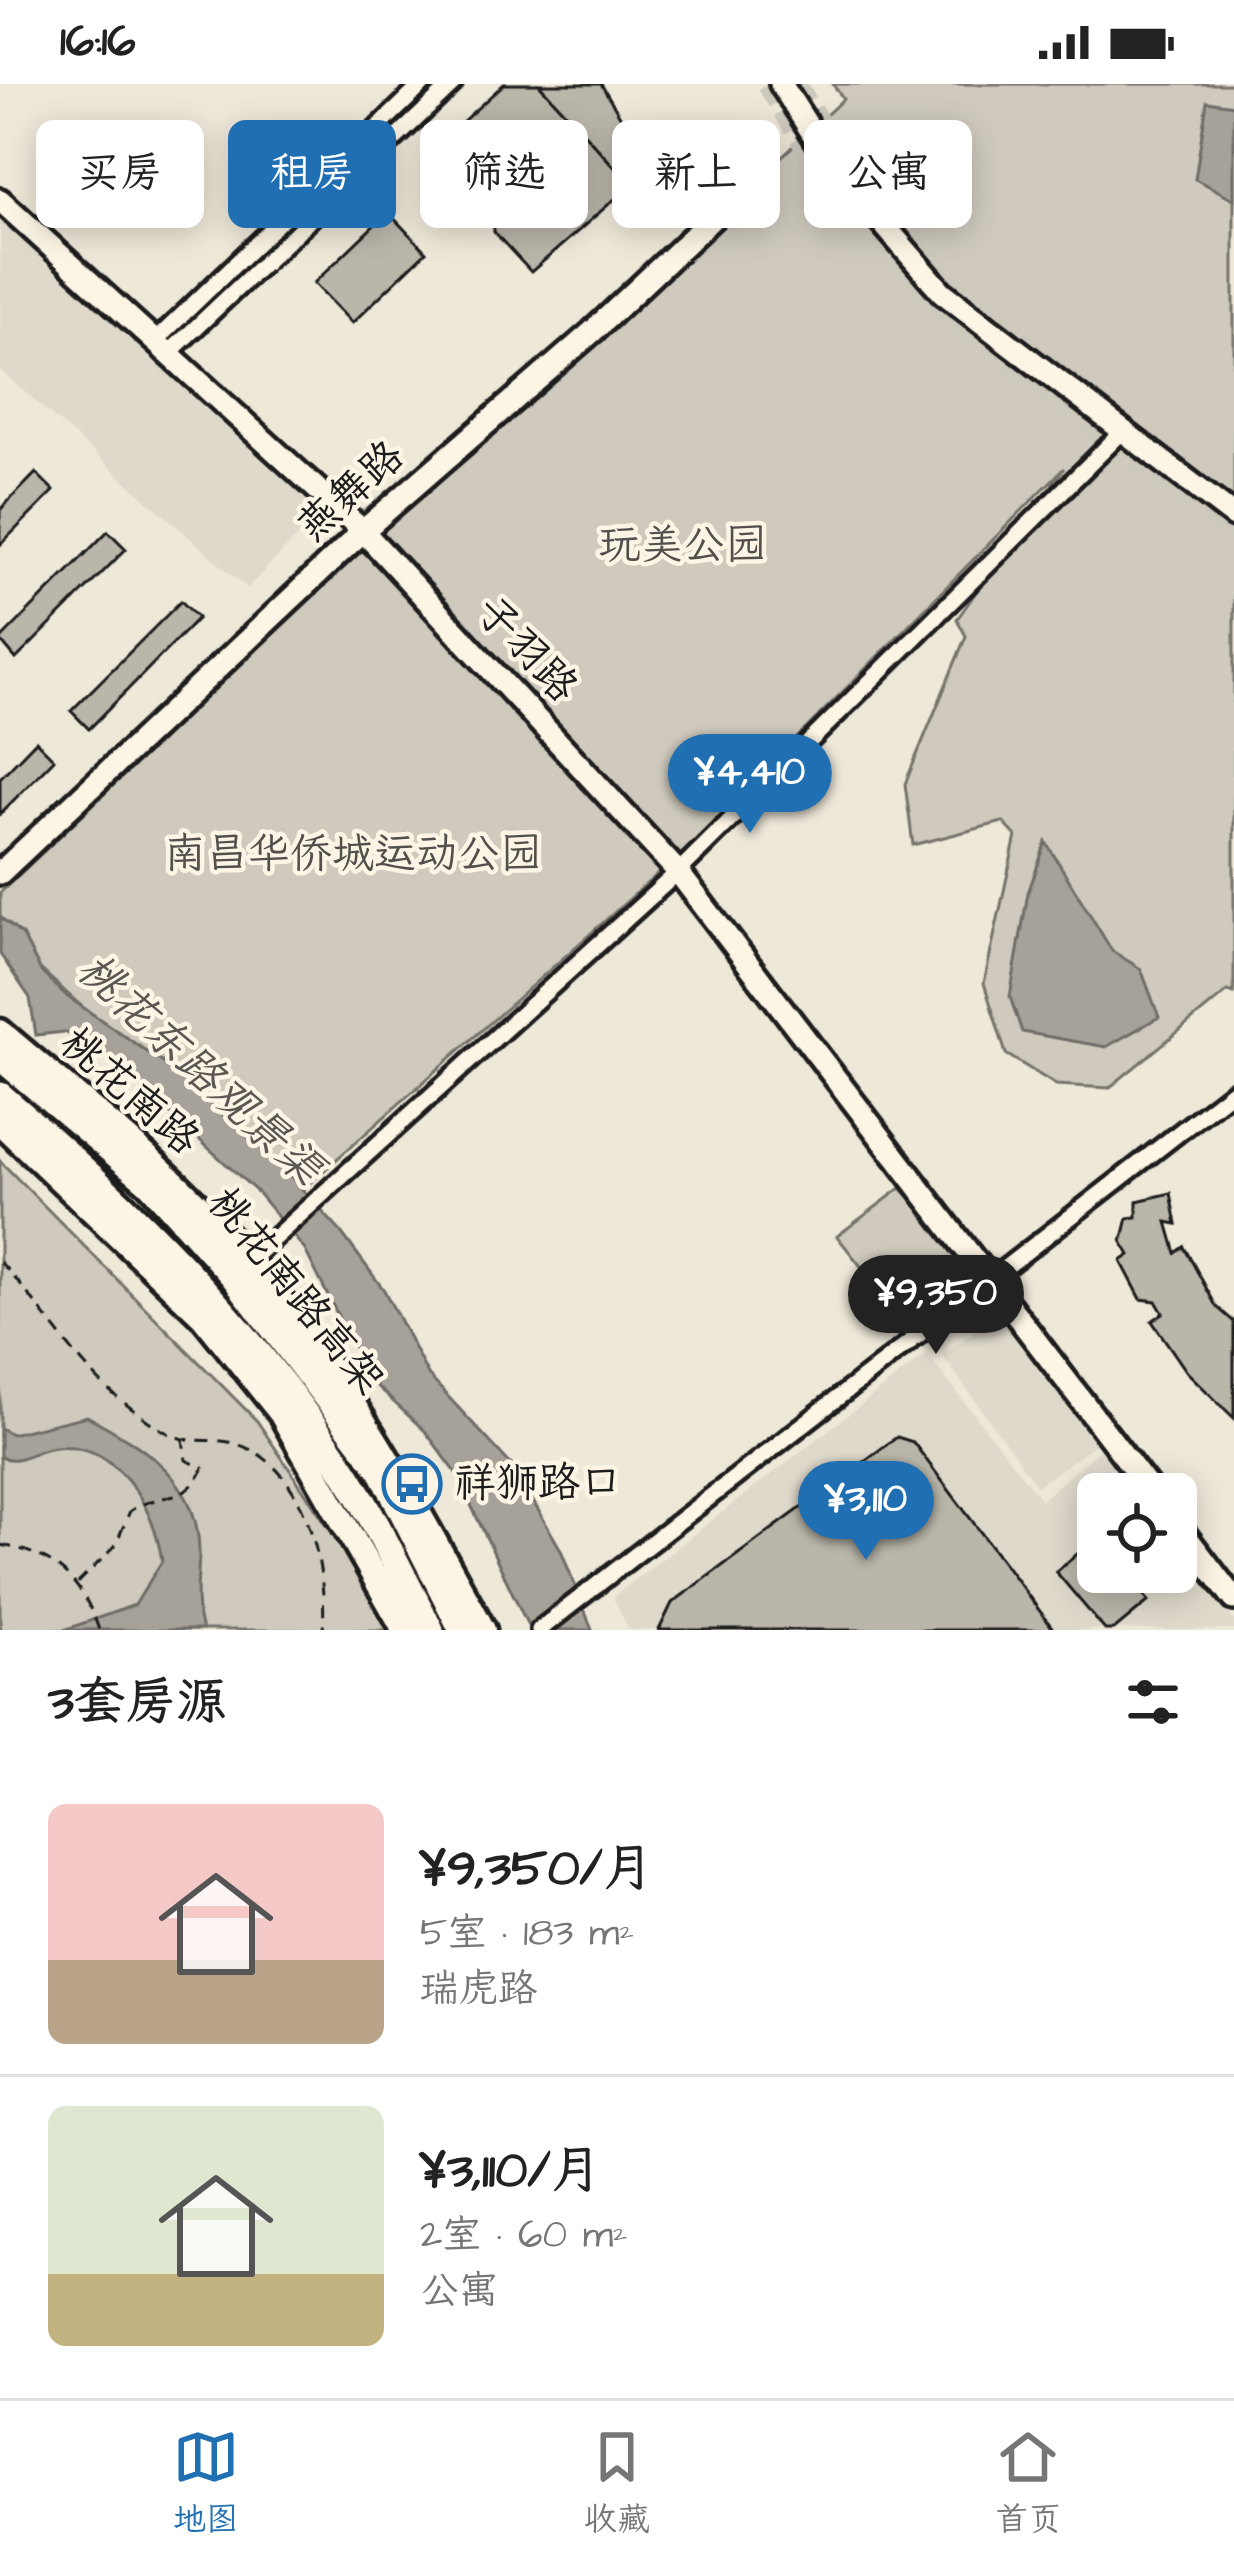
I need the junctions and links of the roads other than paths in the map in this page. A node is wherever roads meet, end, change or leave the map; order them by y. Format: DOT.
graph roads {
  1 [pos="423,84"];
  2 [pos="453,84"];
  3 [pos="781,84"];
  4 [pos="0,200"];
  5 [pos="702,228"];
  6 [pos="162,347"];
  7 [pos="1124,430"];
  8 [pos="1234,516"];
  9 [pos="363,531"];
  10 [pos="677,872"];
  11 [pos="0,873"];
  12 [pos="0,1032"];
  13 [pos="0,1056"];
  14 [pos="1234,1090"];
  15 [pos="0,1096"];
  16 [pos="0,1121"];
  17 [pos="249,1261"];
  18 [pos="991,1282"];
  19 [pos="1138,1473"];
  20 [pos="1197,1551"];
  21 [pos="1234,1599"];
  22 [pos="405,1630"];
  23 [pos="430,1630"];
  24 [pos="464,1630"];
  25 [pos="483,1630"];
  26 [pos="539,1630"];
  1 -- 6 [label="street"];
  2 -- 6 [label="street"];
  3 -- 7 [label="street"];
  4 -- 6 [label="street, 子羽路"];
  5 -- 9 [label="street, 燕舞路"];
  6 -- 9 [label="street, 子羽路"];
  7 -- 8 [label="street"];
  7 -- 10 [label="street"];
  9 -- 10 [label="street, 子羽路"];
  9 -- 11 [label="street, 燕舞路"];
  10 -- 17 [label="street"];
  10 -- 18 [label="street, 子羽路"];
  12 -- 17 [label="main road, 桃花南路"];
  13 -- 24 [label="highway, 桃花南路高架"];
  14 -- 18 [label="street"];
  15 -- 23 [label="highway, 桃花南路高架"];
  16 -- 22 [label="main road"];
  17 -- 25 [label="main road, 桃花南路"];
  18 -- 19 [label="street, 子羽路"];
  18 -- 26 [label="street"];
  20 -- 21 [label="street"];
}
